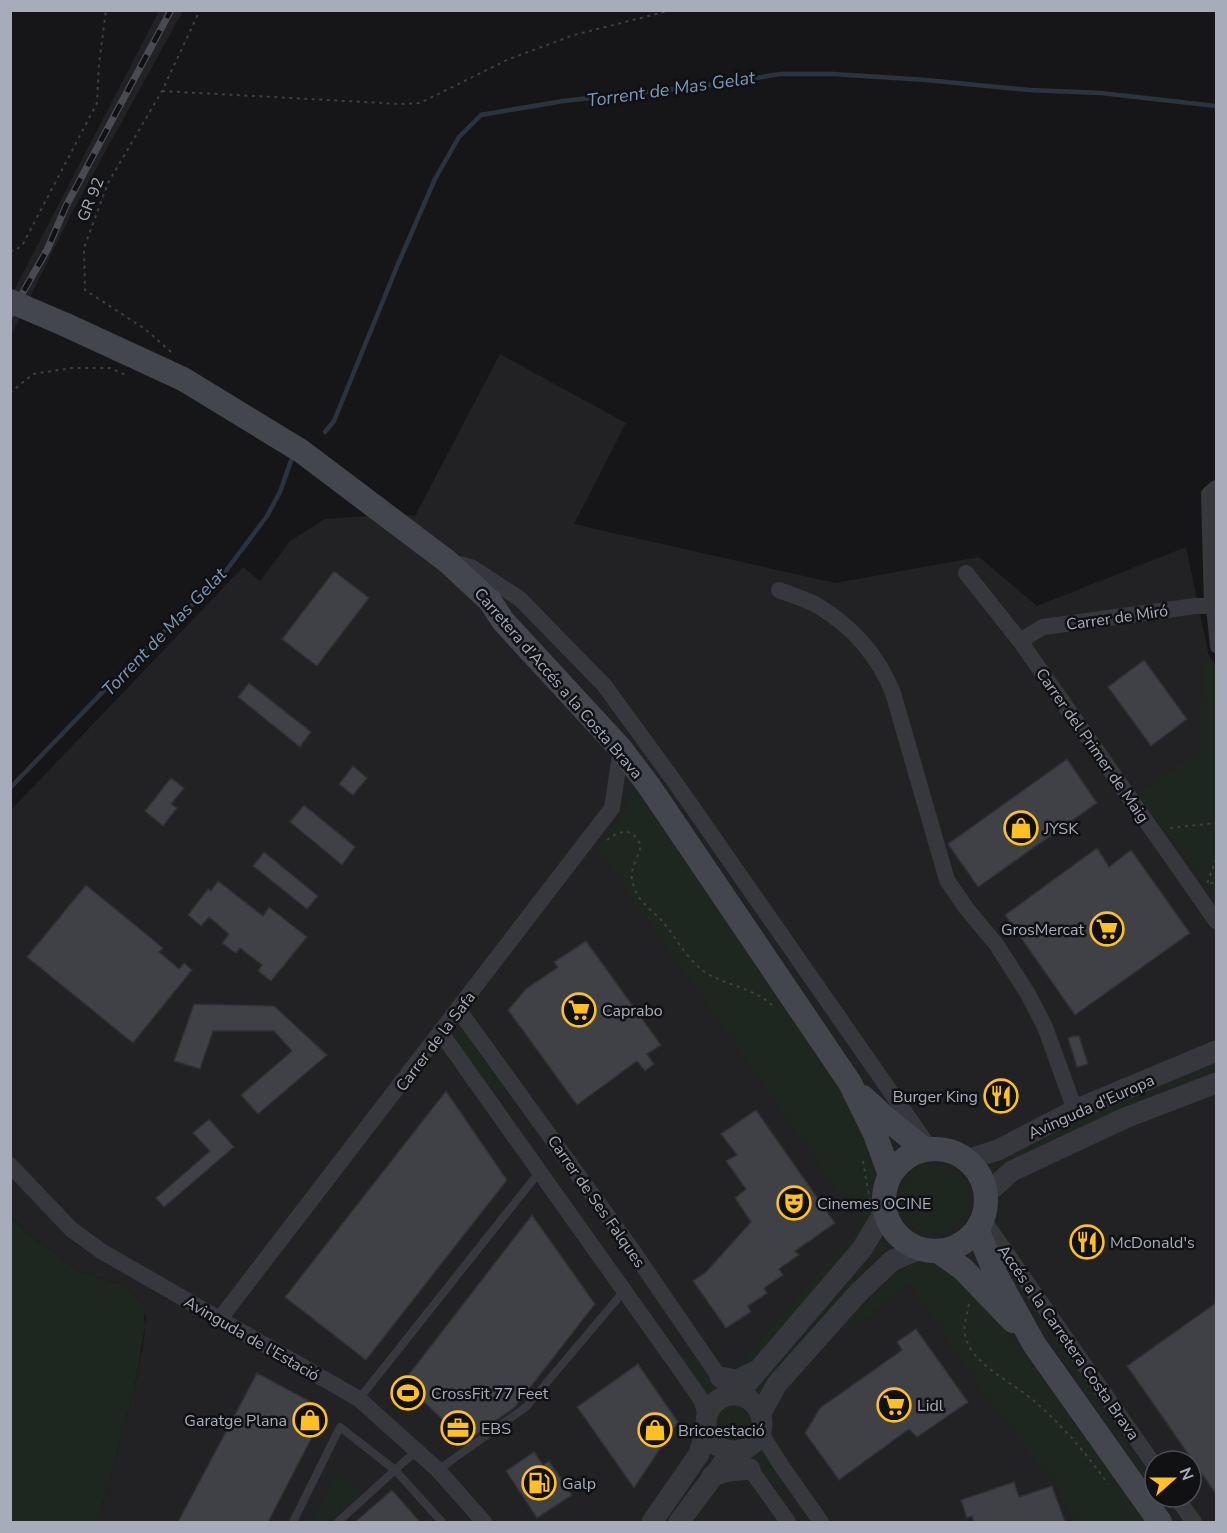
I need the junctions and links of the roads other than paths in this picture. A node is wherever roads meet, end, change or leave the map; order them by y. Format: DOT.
graph roads {
  1 [pos="10,301"];
  2 [pos="1216,488"];
  3 [pos="448,562"];
  4 [pos="966,573"];
  5 [pos="778,590"];
  6 [pos="520,599"];
  7 [pos="1214,607"];
  8 [pos="503,621"];
  9 [pos="1020,641"];
  10 [pos="1216,647"];
  11 [pos="621,749"];
  12 [pos="1216,921"];
  13 [pos="458,1009"];
  14 [pos="441,1033"];
  15 [pos="1216,1051"];
  16 [pos="850,1083"];
  17 [pos="1216,1083"];
  18 [pos="1076,1110"];
  19 [pos="928,1150"];
  20 [pos="966,1160"];
  21 [pos="10,1165"];
  22 [pos="540,1171"];
  23 [pos="890,1175"];
  24 [pos="878,1210"];
  25 [pos="981,1214"];
  26 [pos="929,1250"];
  27 [pos="624,1291"];
  28 [pos="219,1320"];
  29 [pos="1034,1344"];
  30 [pos="759,1370"];
  31 [pos="720,1377"];
  32 [pos="735,1395"];
  33 [pos="359,1399"];
  34 [pos="706,1423"];
  35 [pos="761,1423"];
  36 [pos="417,1449"];
  37 [pos="1143,1449"];
  38 [pos="734,1451"];
  39 [pos="750,1469"];
  40 [pos="395,1470"];
  41 [pos="438,1470"];
  42 [pos="712,1476"];
  43 [pos="1185,1509"];
  44 [pos="293,1522"];
  45 [pos="338,1522"];
  46 [pos="442,1522"];
  47 [pos="484,1522"];
  48 [pos="652,1522"];
  49 [pos="679,1522"];
  50 [pos="788,1522"];
  51 [pos="821,1522"];
  52 [pos="1160,1522"];
  53 [pos="1194,1522"];
  1 -- 3 [label="main road, Carretera d'Accés a la Costa Brava, bridge"];
  2 -- 7 [label="street"];
  3 -- 6 [label="street"];
  3 -- 8 [label="main road, Carretera d'Accés a la Costa Brava"];
  4 -- 9 [label="street, Carrer del Primer de Maig"];
  5 -- 18 [label="street"];
  6 -- 8 [label="street"];
  6 -- 19 [label="street"];
  7 -- 9 [label="street, Carrer de Miró"];
  7 -- 10 [label="street"];
  8 -- 11 [label="main road, Carretera d'Accés a la Costa Brava"];
  9 -- 12 [label="street, Carrer del Primer de Maig"];
  11 -- 13 [label="street, Carrer de la Safa"];
  11 -- 16 [label="main road, Carretera d'Accés a la Costa Brava"];
  13 -- 14 [label="street, Carrer de la Safa"];
  13 -- 31 [label="street, Carrer de Ses Falques"];
  14 -- 22 [label="street, Carrer de Ses Falques"];
  14 -- 28 [label="street, Carrer de la Safa"];
  15 -- 18 [label="street, Avinguda d'Europa"];
  16 -- 19 [label="main road, Carretera d'Accés a la Costa Brava"];
  16 -- 23 [label="main road, Carretera d'Accés a la Costa Brava"];
  17 -- 25 [label="street, Avinguda d'Europa"];
  18 -- 20 [label="street, Avinguda d'Europa"];
  19 -- 20 [label="main road"];
  19 -- 23 [label="main road"];
  20 -- 25 [label="main road"];
  21 -- 28 [label="street, Avinguda de l'Estació"];
  22 -- 27 [label="street, Carrer de Ses Falques"];
  22 -- 33 [label="lane"];
  23 -- 24 [label="main road"];
  24 -- 26 [label="main road"];
  24 -- 30 [label="street"];
  25 -- 26 [label="main road"];
  25 -- 29 [label="main road"];
  25 -- 37 [label="street, Accés a la Carretera Costa Brava"];
  26 -- 29 [label="main road"];
  26 -- 35 [label="street"];
  27 -- 34 [label="street, Carrer de Ses Falques"];
  27 -- 41 [label="lane"];
  28 -- 33 [label="street, Avinguda de l'Estació"];
  29 -- 52 [label="main road"];
  30 -- 31 [label="street"];
  30 -- 32 [label="street"];
  31 -- 32 [label="street, Carrer de Ses Falques"];
  32 -- 34 [label="street"];
  32 -- 35 [label="street"];
  33 -- 36 [label="street, Avinguda de l'Estació"];
  34 -- 38 [label="street"];
  34 -- 48 [label="street"];
  35 -- 38 [label="street"];
  35 -- 51 [label="street"];
  36 -- 40 [label="lane"];
  36 -- 41 [label="street, Avinguda de l'Estació"];
  38 -- 39 [label="street"];
  38 -- 42 [label="street"];
  39 -- 42 [label="street"];
  39 -- 50 [label="street"];
  40 -- 44 [label="lane"];
  40 -- 45 [label="lane"];
  40 -- 46 [label="lane"];
  41 -- 47 [label="street, Avinguda de l'Estació"];
  42 -- 49 [label="street"];
  43 -- 53 [label="street"];
}
